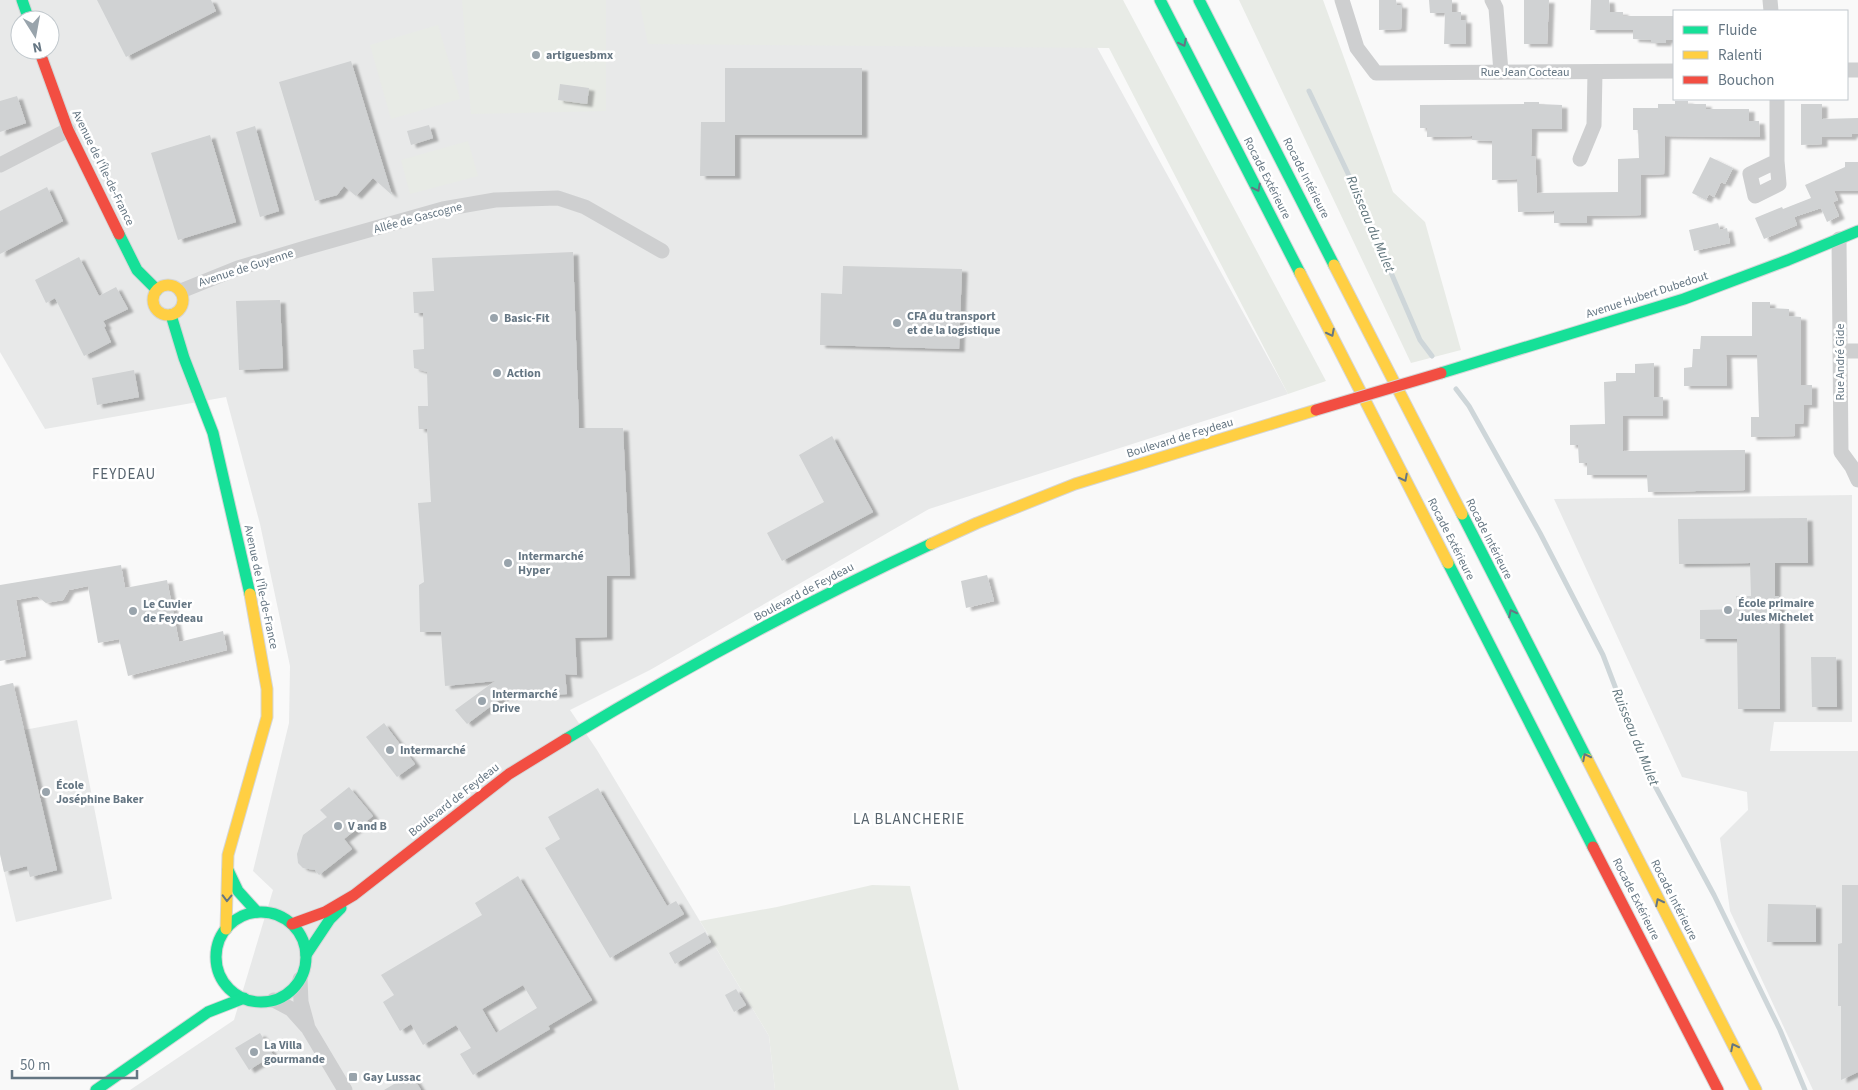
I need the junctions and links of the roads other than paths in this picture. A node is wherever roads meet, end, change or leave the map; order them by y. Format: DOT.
graph roads {
  1 [pos="1160,0"];
  2 [pos="1199,0"];
  3 [pos="1205,0"];
  4 [pos="1342,0"];
  5 [pos="1492,0"];
  6 [pos="1221,42"];
  7 [pos="43,60"];
  8 [pos="1673,71"];
  9 [pos="1501,72"];
  10 [pos="1595,72"];
  11 [pos="1777,100"];
  12 [pos="68,130"];
  13 [pos="1580,159"];
  14 [pos="1776,161"];
  15 [pos="0,165"];
  16 [pos="1858,231"];
  17 [pos="1839,239"];
  18 [pos="312,246"];
  19 [pos="662,251"];
  20 [pos="157,290"];
  21 [pos="181,291"];
  22 [pos="171,315"];
  23 [pos="1840,350"];
  24 [pos="1858,350"];
  25 [pos="1316,410"];
  26 [pos="1858,480"];
  27 [pos="227,868"];
  28 [pos="354,895"];
  29 [pos="257,912"];
  30 [pos="292,924"];
  31 [pos="226,928"];
  32 [pos="306,955"];
  33 [pos="218,972"];
  34 [pos="300,979"];
  35 [pos="244,998"];
  36 [pos="274,1000"];
  37 [pos="208,1012"];
  38 [pos="308,1028"];
  39 [pos="96,1090"];
  40 [pos="345,1090"];
  41 [pos="1718,1090"];
  42 [pos="1756,1090"];
  1 -- 41 [label="main road, Rocade Extérieure, one-way"];
  2 -- 6 [label="main road, Rocade Intérieure"];
  3 -- 6 [label="main road"];
  4 -- 9 [label="street, Rue Jean Cocteau"];
  5 -- 9 [label="street"];
  42 -- 6 [label="main road, Rocade Intérieure, one-way"];
  7 -- 12 [label="main road, Avenue de l'Île-de-France"];
  8 -- 10 [label="street, Rue Jean Cocteau"];
  9 -- 10 [label="street, Rue Jean Cocteau"];
  10 -- 13 [label="street"];
  11 -- 14 [label="street"];
  12 -- 15 [label="street"];
  12 -- 20 [label="main road, Avenue de l'Île-de-France"];
  16 -- 17 [label="main road, Avenue Hubert Dubedout"];
  17 -- 23 [label="street, Rue André Gide"];
  17 -- 25 [label="main road, Avenue Hubert Dubedout, bridge"];
  18 -- 19 [label="street, Allée de Gascogne"];
  18 -- 21 [label="street, Avenue de Guyenne"];
  20 -- 21 [label="main road"];
  20 -- 22 [label="main road"];
  21 -- 22 [label="main road"];
  22 -- 27 [label="main road, Avenue de l'Île-de-France"];
  23 -- 24 [label="street"];
  23 -- 26 [label="street, Rue André Gide"];
  25 -- 28 [label="main road, Boulevard de Feydeau"];
  27 -- 29 [label="main road"];
  27 -- 31 [label="main road, Avenue de l'Île-de-France, one-way"];
  28 -- 30 [label="main road, Boulevard de Feydeau"];
  28 -- 32 [label="main road, Boulevard de Feydeau"];
  29 -- 30 [label="main road"];
  29 -- 31 [label="main road"];
  30 -- 32 [label="main road"];
  31 -- 33 [label="main road"];
  32 -- 34 [label="main road"];
  33 -- 35 [label="main road"];
  33 -- 37 [label="main road"];
  34 -- 36 [label="main road"];
  34 -- 38 [label="street"];
  35 -- 36 [label="main road"];
  35 -- 37 [label="main road"];
  36 -- 38 [label="street"];
  37 -- 39 [label="main road"];
  38 -- 40 [label="street"];
}
